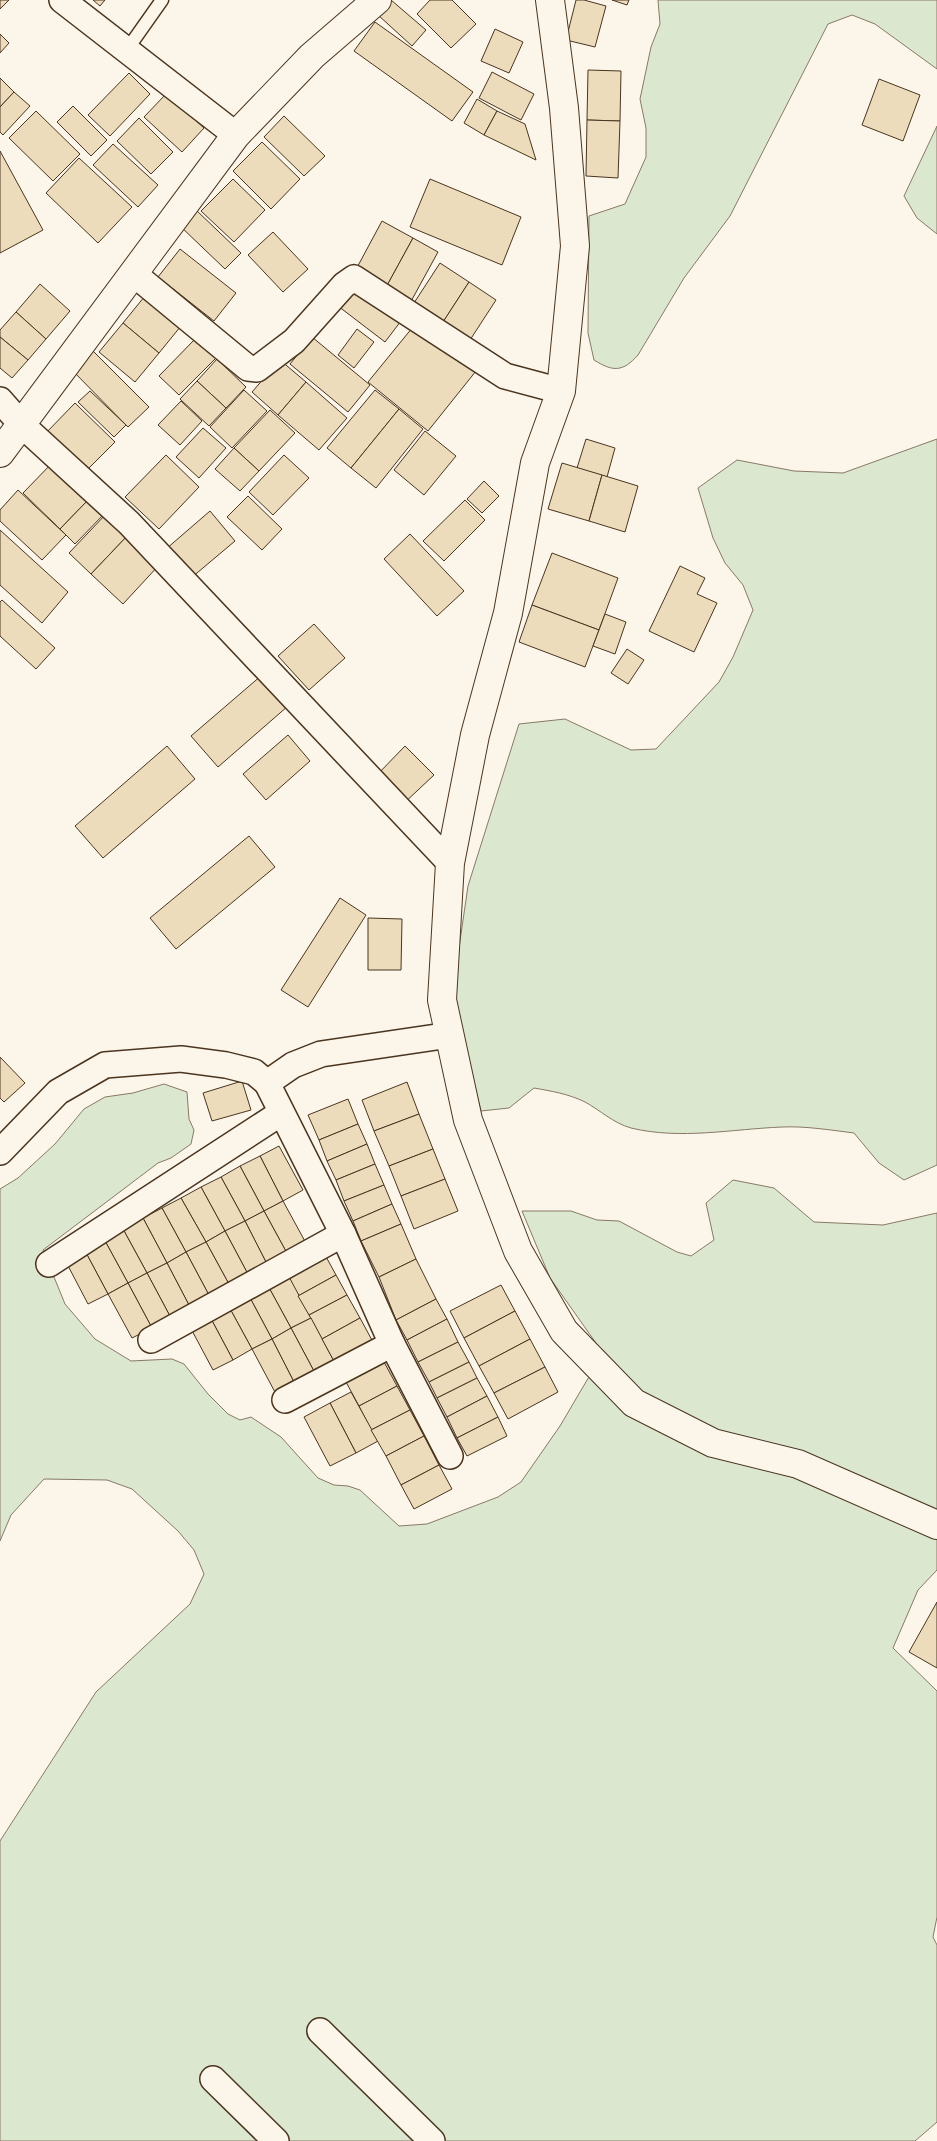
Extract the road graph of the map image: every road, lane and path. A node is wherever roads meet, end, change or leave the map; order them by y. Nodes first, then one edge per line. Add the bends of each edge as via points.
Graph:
1 (62, 0) edge
2 (162, 0) edge
3 (377, 0) edge
4 (550, 0) edge
5 (126, 51) junction
6 (236, 135) junction
7 (134, 274) junction
8 (561, 391) junction
9 (0, 400) edge
10 (22, 425) junction
11 (0, 453) edge
12 (450, 863) junction
13 (450, 1035) junction
14 (267, 1083) junction
15 (281, 1112) junction
16 (0, 1152) edge
17 (343, 1234) junction
18 (49, 1264) dead end
19 (151, 1340) dead end
20 (392, 1344) junction
21 (285, 1400) dead end
22 (450, 1456) dead end
23 (937, 1525) edge
24 (320, 2031) dead end
25 (213, 2079) dead end
26 (276, 2141) edge
27 (432, 2141) edge

1 - 5 street
2 - 5 lane
3 - 6 main road via 312,56
4 - 8 main road via 564,108 575,246
5 - 6 street
6 - 7 main road
7 - 8 street via 248,368 258,369 294,341 354,278 505,376
7 - 10 main road
8 - 12 main road via 536,463 508,614 476,735
9 - 10 street
10 - 11 main road
10 - 12 street via 129,523
12 - 13 main road via 442,1000
13 - 14 street via 321,1054 293,1065
13 - 23 main road via 468,1120 518,1251 564,1331 634,1404 713,1442 798,1464
14 - 15 street
14 - 16 street via 254,1072 181,1059 105,1065 58,1092
15 - 17 street
15 - 18 street
17 - 19 street
17 - 20 street
20 - 21 street
20 - 22 street
24 - 27 street
25 - 26 street

